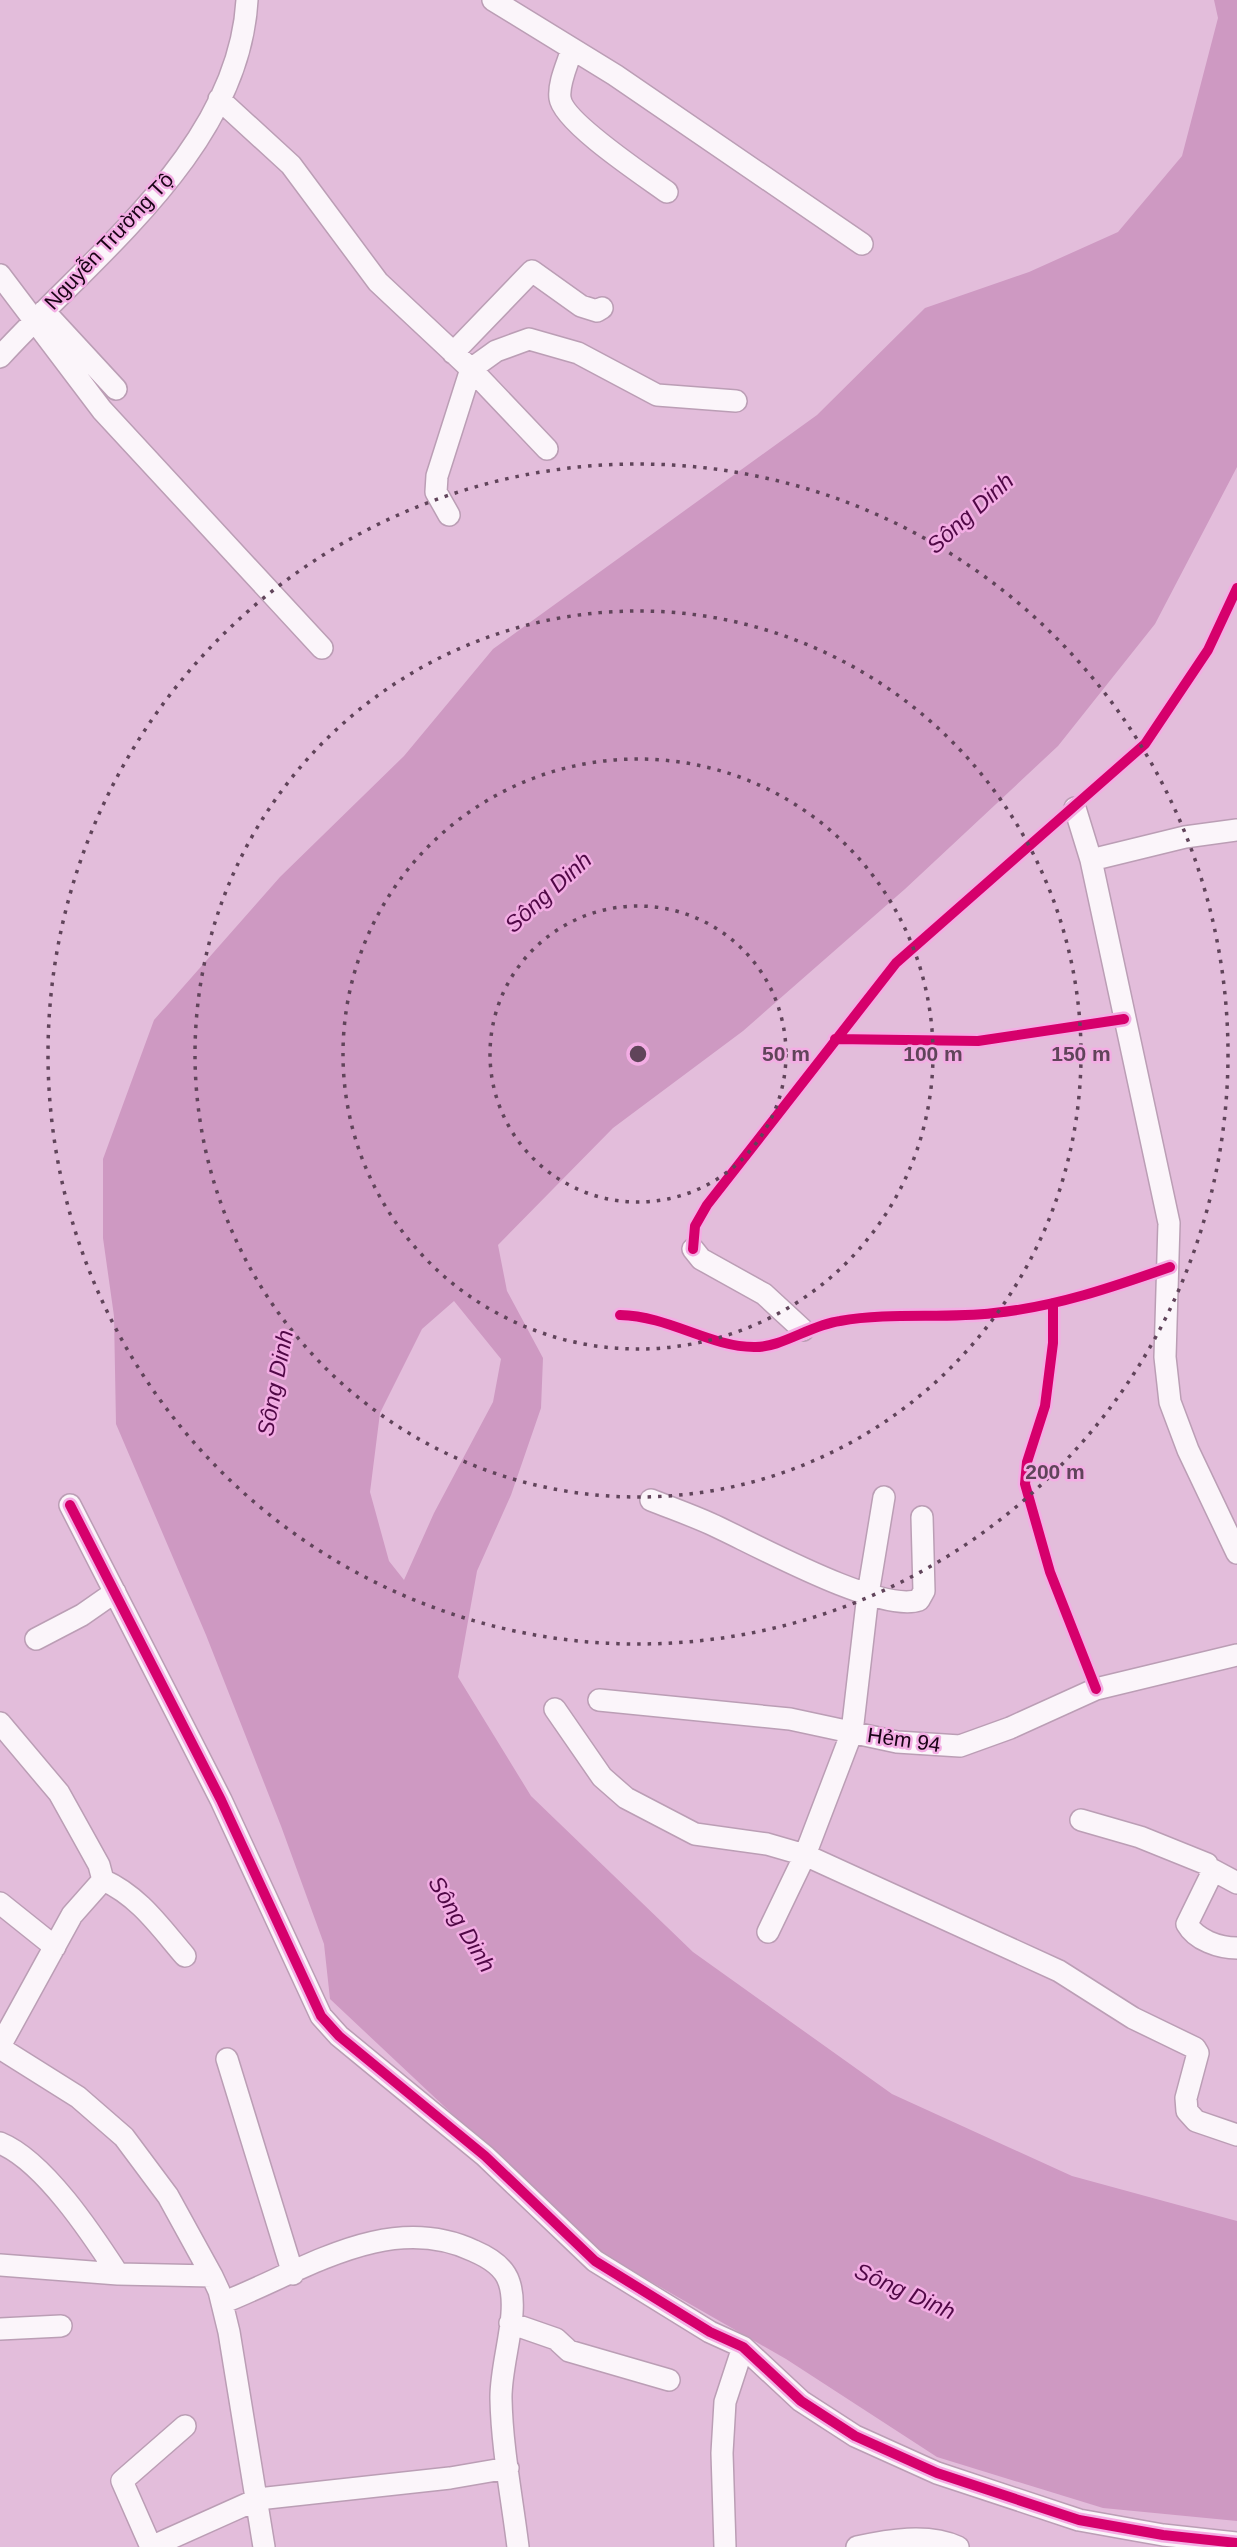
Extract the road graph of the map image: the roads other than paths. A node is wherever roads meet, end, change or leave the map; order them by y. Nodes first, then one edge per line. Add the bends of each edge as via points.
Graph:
1 (247, 0) edge
2 (492, 0) edge
3 (572, 49) junction
4 (219, 99) junction
5 (667, 192) dead end
6 (862, 244) dead end
7 (0, 275) edge
8 (602, 308) dead end
9 (39, 316) junction
10 (453, 353) junction
11 (0, 357) edge
12 (471, 369) junction
13 (116, 389) dead end
14 (736, 401) dead end
15 (547, 449) dead end
16 (449, 515) dead end
17 (322, 648) dead end
18 (1075, 808) dead end
19 (1237, 830) edge
20 (1091, 860) junction
21 (693, 1249) dead end
22 (803, 1330) dead end
23 (884, 1497) dead end
24 (651, 1500) dead end
25 (70, 1505) dead end
26 (922, 1517) dead end
27 (1237, 1553) edge
28 (116, 1591) junction
29 (868, 1594) junction
30 (36, 1639) dead end
31 (1237, 1655) edge
32 (599, 1700) dead end
33 (555, 1709) dead end
34 (0, 1723) edge
35 (852, 1732) junction
36 (1081, 1821) dead end
37 (805, 1855) junction
38 (1211, 1869) junction
39 (103, 1880) junction
40 (1237, 1883) edge
41 (0, 1903) edge
42 (768, 1932) dead end
43 (55, 1947) junction
44 (1237, 1948) edge
45 (185, 1956) dead end
46 (0, 2047) edge
47 (227, 2059) dead end
48 (1237, 2135) edge
49 (0, 2143) edge
50 (0, 2265) edge
51 (117, 2274) junction
52 (293, 2274) junction
53 (212, 2276) junction
54 (222, 2302) junction
55 (510, 2323) junction
56 (61, 2326) dead end
57 (0, 2329) edge
58 (743, 2347) junction
59 (668, 2380) dead end
60 (185, 2426) dead end
61 (508, 2468) junction
62 (258, 2499) junction
63 (1237, 2543) edge
64 (151, 2547) edge
65 (264, 2547) edge
66 (518, 2547) edge
67 (725, 2547) edge
68 (857, 2547) edge
69 (958, 2547) edge

1 - 4 street, Nguyễn Trường Tộ via 237,58
2 - 3 street
3 - 5 street via 560,98 565,109 590,134
3 - 6 street
4 - 9 street, Nguyễn Trường Tộ via 167,181
4 - 10 street via 291,165 378,282
7 - 9 street
8 - 10 street via 581,306 532,271
9 - 11 street, Nguyễn Trường Tộ
9 - 13 street
9 - 17 street via 120,429
10 - 12 street
12 - 14 street via 496,351 529,339 578,353 657,395
12 - 15 street
12 - 16 street via 437,476 436,492
18 - 20 street
19 - 20 street via 1185,837
20 - 27 street via 1169,1223 1165,1357 1170,1402
21 - 22 street via 709,1264 764,1294
23 - 29 street
24 - 29 street
25 - 28 street
26 - 29 street via 922,1596 904,1602
28 - 30 street
28 - 58 street via 232,1822 321,2016 475,2148 595,2261 710,2332
29 - 35 street
31 - 35 street, Hẻm 94 via 1096,1689 960,1746 928,1746
32 - 35 street, Hẻm 94 via 790,1719
33 - 37 street via 602,1777 626,1798 695,1834 767,1844
34 - 39 street via 59,1793
35 - 37 street
36 - 38 street via 1151,1841 1200,1860
37 - 42 street
37 - 48 street via 1059,1971 1133,2018 1195,2048 1198,2053 1187,2111 1196,2121
38 - 40 street
38 - 44 street via 1187,1924 1212,1943
39 - 43 street via 78,1906
39 - 45 street via 139,1902
41 - 43 street
43 - 46 street
46 - 53 street via 78,2097 124,2137 169,2196
47 - 52 street
49 - 51 street via 55,2188
50 - 51 street
51 - 53 street
52 - 54 street
52 - 55 street via 358,2245 400,2237 435,2238 485,2256 505,2272 511,2292
53 - 54 street
54 - 62 street
55 - 59 street via 556,2339 569,2351
55 - 61 street via 501,2396
56 - 57 street
58 - 63 street via 800,2401 829,2420 937,2473 1079,2520
58 - 67 street via 725,2402
60 - 64 street via 122,2481
61 - 62 street
61 - 66 street
62 - 64 street
62 - 65 street
68 - 69 street via 921,2540

